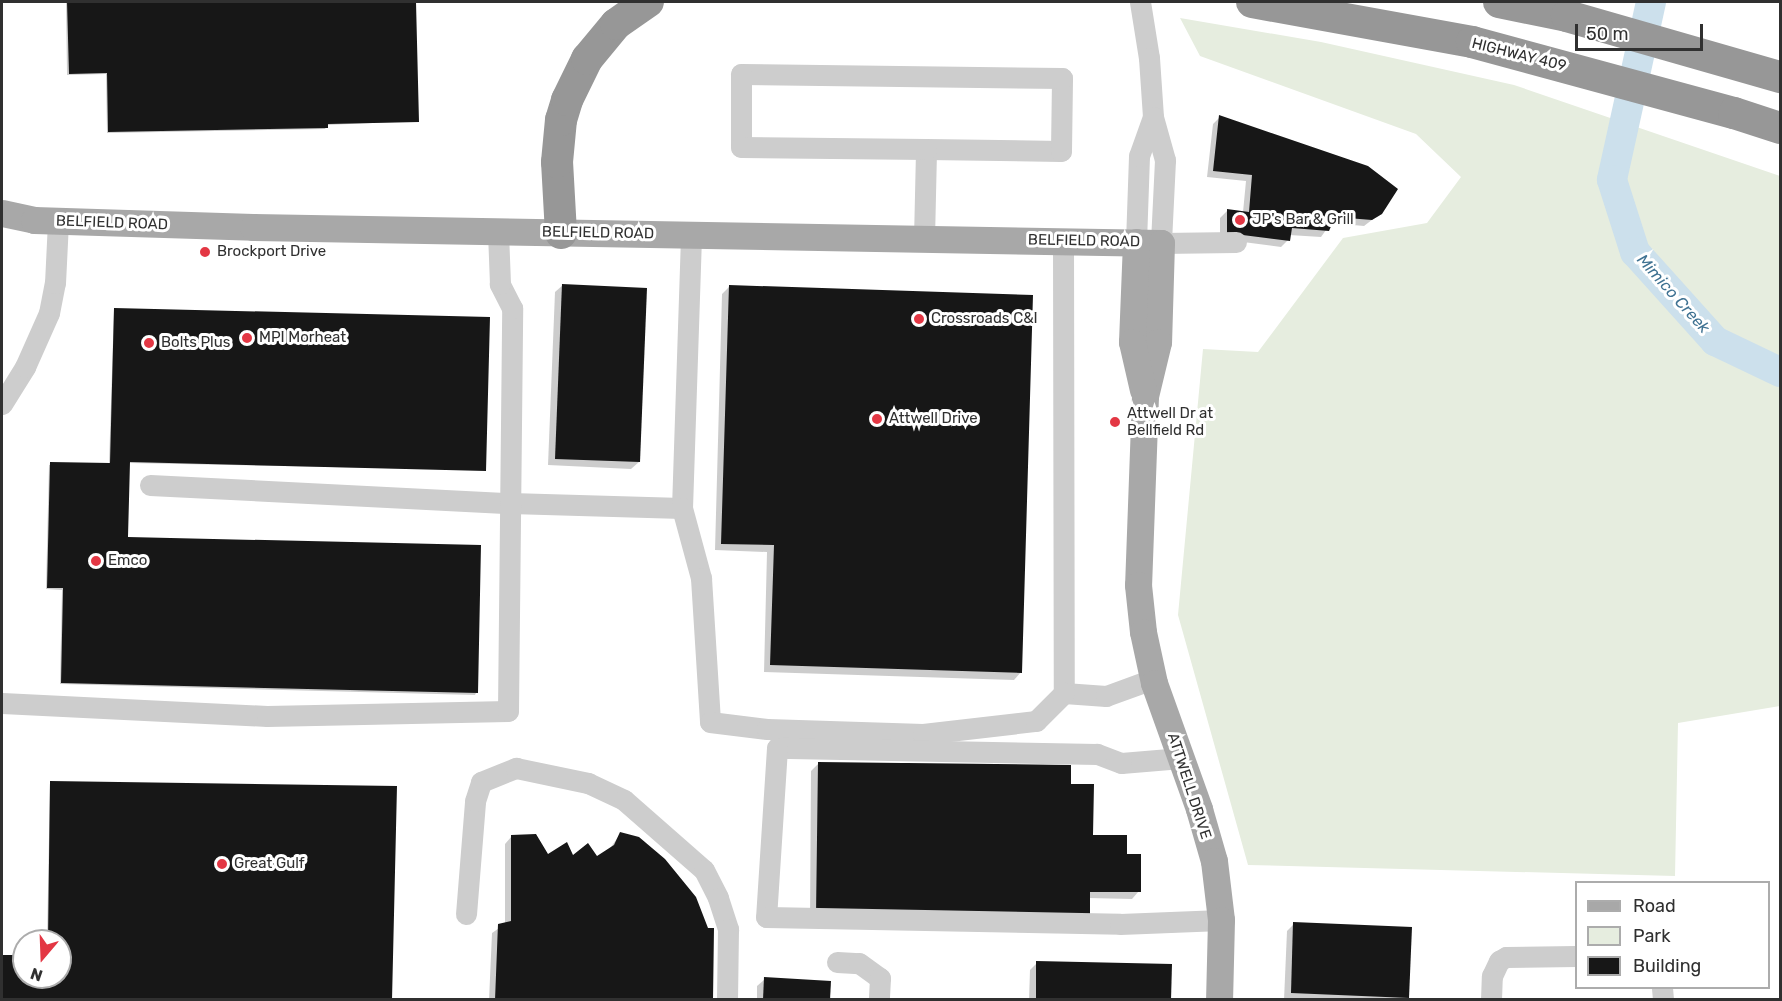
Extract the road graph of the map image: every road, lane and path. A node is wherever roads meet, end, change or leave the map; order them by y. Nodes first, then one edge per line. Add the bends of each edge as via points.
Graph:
1 (648, 2) edge
2 (1140, 2) edge
3 (1252, 2) edge
4 (1499, 2) edge
5 (1780, 77) edge
6 (1780, 128) edge
7 (926, 149) junction
8 (2, 213) edge
9 (46, 221) junction
10 (2, 227) edge
11 (498, 232) junction
12 (561, 233) junction
13 (691, 235) junction
14 (924, 239) junction
15 (1064, 241) junction
16 (1236, 242) dead end
17 (1148, 243) junction
18 (2, 404) edge
19 (150, 485) dead end
20 (510, 503) junction
21 (682, 508) junction
22 (1153, 679) junction
23 (1064, 693) junction
24 (2, 703) edge
25 (1181, 758) junction
26 (466, 914) dead end
27 (1221, 920) junction
28 (1575, 956) edge
29 (837, 962) dead end
30 (727, 999) edge
31 (879, 999) edge
32 (1219, 999) edge
33 (1491, 999) edge

1 - 12 highway via 616,24 587,59 567,100 556,162
2 - 17 street, ATTWELL DRIVE via 1153,117 1139,156
3 - 6 highway, HIGHWAY 409 via 1472,42
4 - 5 highway via 1568,16
7 - 7 street via 1061,150 1062,78 741,74 741,147
7 - 14 street
8 - 9 main road, BELFIELD ROAD
9 - 10 main road, BELFIELD ROAD
9 - 11 main road, BELFIELD ROAD
9 - 18 street via 55,283 49,313
11 - 12 main road, BELFIELD ROAD
11 - 20 street via 500,284 512,308
12 - 13 main road, BELFIELD ROAD
13 - 14 main road, BELFIELD ROAD
13 - 21 street
14 - 15 main road, BELFIELD ROAD
15 - 17 main road, BELFIELD ROAD
15 - 23 street
16 - 17 street
17 - 22 main road, ATTWELL DRIVE via 1132,342 1145,396 1137,585
19 - 20 street
20 - 21 street
20 - 24 street via 508,711 267,716
21 - 23 street via 701,578 710,722 767,729 923,734 1036,721
22 - 23 street via 1106,696
22 - 25 main road, ATTWELL DRIVE
25 - 27 main road, ATTWELL DRIVE via 1214,861
25 - 27 street via 1121,763 1096,754 777,748 766,917 1120,924
26 - 30 street via 475,801 481,782 516,768 588,783 624,800 705,870 728,929
27 - 32 main road, ATTWELL DRIVE
28 - 33 street via 1506,957 1499,961 1492,976
29 - 31 street via 859,963 880,978

